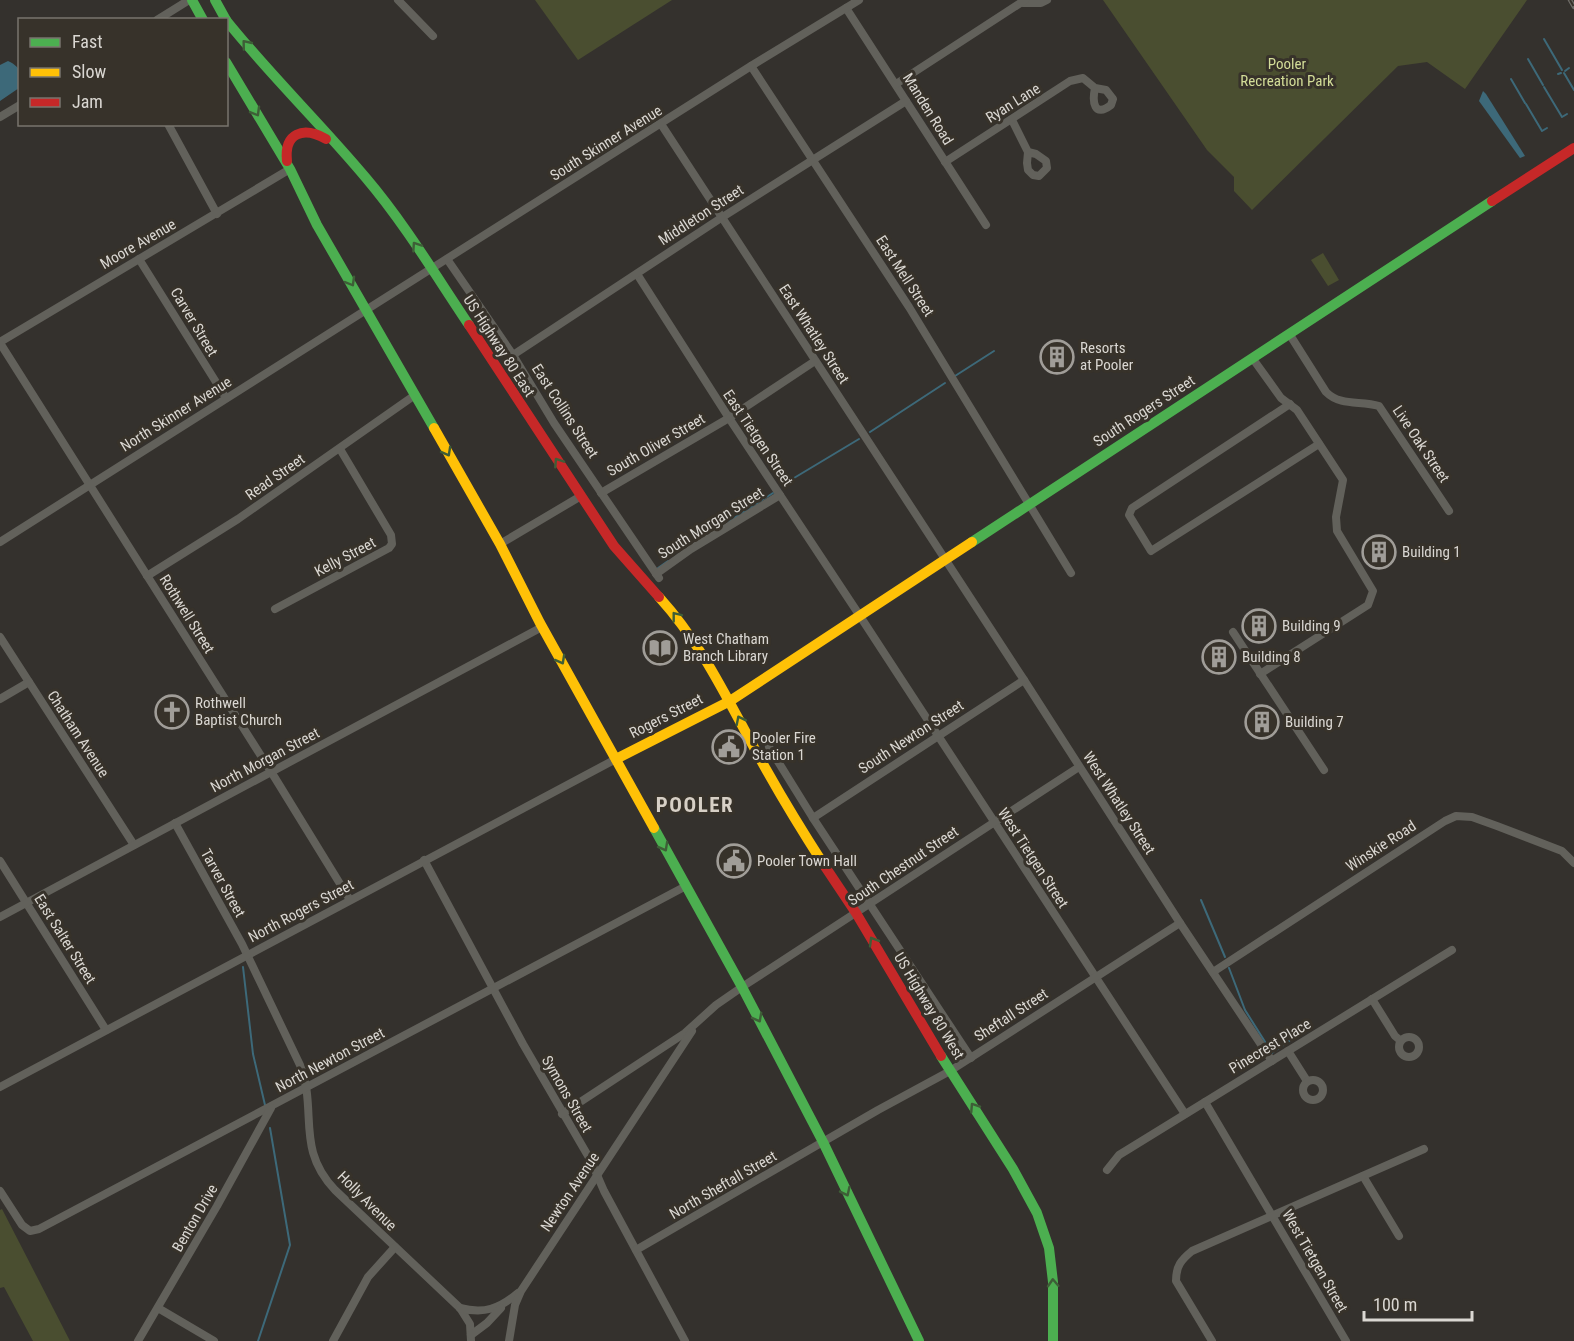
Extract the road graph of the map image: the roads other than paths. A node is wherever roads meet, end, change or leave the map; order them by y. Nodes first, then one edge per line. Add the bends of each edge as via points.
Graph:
1 (191, 0) edge
2 (215, 0) edge
3 (398, 0) edge
4 (859, 0) edge
5 (1047, 0) edge
6 (1024, 1) edge
7 (846, 8) junction
8 (160, 18) edge
9 (202, 18) edge
10 (225, 18) edge
11 (228, 22) edge
12 (432, 36) dead end
13 (228, 65) edge
14 (751, 66) junction
15 (896, 84) junction
16 (1095, 88) dead end
17 (906, 101) junction
18 (18, 106) edge
19 (0, 117) edge
20 (1012, 120) junction
21 (661, 124) junction
22 (169, 126) edge
23 (1574, 148) edge
24 (341, 150) junction
25 (1028, 152) dead end
26 (813, 159) junction
27 (945, 162) junction
28 (290, 169) junction
29 (217, 214) junction
30 (721, 218) junction
31 (986, 225) dead end
32 (139, 259) junction
33 (447, 259) junction
34 (430, 268) junction
35 (637, 274) junction
36 (367, 309) junction
37 (1290, 335) junction
38 (0, 342) edge
39 (513, 355) junction
40 (1253, 359) junction
41 (815, 361) junction
42 (415, 395) junction
43 (226, 398) junction
44 (1290, 404) junction
45 (729, 418) junction
46 (1319, 444) junction
47 (340, 449) junction
48 (90, 485) junction
49 (601, 493) junction
50 (780, 495) junction
51 (581, 496) junction
52 (1028, 505) junction
53 (1449, 511) dead end
54 (0, 542) edge
55 (500, 544) junction
56 (944, 560) junction
57 (1071, 573) dead end
58 (147, 576) junction
59 (657, 576) joint
60 (275, 609) dead end
61 (860, 615) junction
62 (542, 627) junction
63 (1233, 632) dead end
64 (0, 637) edge
65 (1260, 674) junction
66 (1024, 680) junction
67 (29, 682) junction
68 (0, 699) edge
69 (730, 701) junction
70 (937, 736) junction
71 (769, 747) dead end
72 (616, 759) junction
73 (1079, 766) junction
74 (1324, 770) dead end
75 (271, 771) junction
76 (813, 818) junction
77 (994, 822) junction
78 (175, 823) junction
79 (134, 845) junction
80 (424, 860) junction
81 (0, 861) edge
82 (1574, 864) edge
83 (686, 886) junction
84 (350, 900) junction
85 (26, 903) junction
86 (871, 904) junction
87 (856, 913) junction
88 (0, 917) edge
89 (1180, 923) junction
90 (1452, 950) dead end
91 (247, 955) junction
92 (1213, 972) junction
93 (1095, 976) junction
94 (742, 987) junction
95 (493, 989) junction
96 (1372, 999) junction
97 (702, 1018) junction
98 (106, 1030) junction
99 (1401, 1041) dead end
100 (1288, 1051) junction
101 (971, 1058) junction
102 (1272, 1061) junction
103 (950, 1071) junction
104 (1307, 1081) dead end
105 (0, 1087) edge
106 (307, 1088) junction
107 (1205, 1102) junction
108 (272, 1107) junction
109 (562, 1114) junction
110 (1185, 1114) junction
111 (823, 1142) junction
112 (1424, 1149) dead end
113 (1107, 1170) dead end
114 (597, 1176) junction
115 (1363, 1176) junction
116 (0, 1191) edge
117 (1273, 1216) junction
118 (1399, 1236) dead end
119 (395, 1247) junction
120 (636, 1250) junction
121 (521, 1291) junction
122 (503, 1305) junction
123 (158, 1308) junction
124 (459, 1308) junction
125 (471, 1338) edge
126 (138, 1341) edge
127 (214, 1341) edge
128 (333, 1341) edge
129 (509, 1341) edge
130 (685, 1341) edge
131 (919, 1341) edge
132 (1053, 1341) edge
133 (1212, 1341) edge
134 (1346, 1341) edge

1 - 8 street
1 - 9 main road
2 - 10 main road, US Highway 80 East
3 - 12 street
4 - 7 street, South Skinner Avenue
5 - 6 street
6 - 15 street
7 - 14 street, South Skinner Avenue
7 - 15 street, Manden Road
24 -> 11 main road, US Highway 80 East
13 -> 28 main road
14 - 21 street, South Skinner Avenue
14 - 26 street, East Mell Street
15 - 17 street, Manden Road
16 - 20 street, Ryan Lane via 1083,78 1071,81
17 - 26 street, Middleton Street
17 - 27 street, Manden Road
18 - 19 street
20 - 25 street
20 - 27 street, Ryan Lane
21 - 30 street, East Whatley Street
21 - 33 street, South Skinner Avenue
22 - 29 street
23 - 37 main road, South Rogers Street
24 - 28 main road via 318,132 303,131 286,148
34 -> 24 main road, US Highway 80 East via 367,179
26 - 30 street, Middleton Street
26 - 52 street, East Mell Street via 913,313
27 - 31 street, Manden Road
28 - 29 street, Moore Avenue
28 -> 36 main road via 317,225
29 - 32 street, Moore Avenue
30 - 35 street, Middleton Street
30 - 41 street, East Whatley Street
32 - 38 street, Moore Avenue
32 - 43 street, Carver Street
33 - 34 street, South Skinner Avenue
33 - 39 street, East Collins Street
34 - 36 street, South Skinner Avenue
51 -> 34 main road, US Highway 80 East
35 - 39 street, Middleton Street
35 - 45 street, East Tietgen Street
36 - 42 main road
36 - 43 street, North Skinner Avenue
37 - 40 main road, South Rogers Street
37 - 53 street, Live Oak Street via 1333,399 1379,406
38 - 48 street, Rothwell Street
39 - 49 street, East Collins Street
40 - 44 street
40 - 52 main road, South Rogers Street
41 - 45 street, South Oliver Street
41 - 56 street, East Whatley Street
42 - 47 street, Read Street
42 -> 55 main road
43 - 48 street, North Skinner Avenue
44 - 46 street
44 - 46 street via 1132,508 1129,515 1151,551
45 - 49 street, South Oliver Street
45 - 50 street, East Tietgen Street
46 - 65 street via 1342,480 1337,531 1373,591 1372,597 1368,604
47 - 58 street, Read Street
47 - 60 street, Kelly Street via 391,535 392,544
48 - 54 street, North Skinner Avenue
48 - 58 street, Rothwell Street
49 - 59 street, East Collins Street
50 - 59 street, South Morgan Street via 691,549
50 - 61 street, East Tietgen Street
51 - 55 street
69 -> 51 main road, US Highway 80 East via 700,648 614,546
52 - 56 main road, South Rogers Street
52 - 57 street, East Mell Street
55 - 62 main road
56 - 61 main road, South Rogers Street
56 - 66 street, West Whatley Street
58 - 75 street, Rothwell Street
61 - 69 main road, South Rogers Street
61 - 70 street, West Tietgen Street
62 -> 72 main road
62 - 75 street, North Morgan Street
63 - 65 street
64 - 67 street, Chatham Avenue
65 - 74 street
66 - 70 street, South Newton Street
66 - 73 street, West Whatley Street
67 - 68 street
67 - 79 street, Chatham Avenue
69 - 72 main road, Rogers Street
87 -> 69 main road, US Highway 80 West via 792,815
70 - 76 street, South Newton Street
70 - 77 street, West Tietgen Street
71 - 76 street
72 - 80 street, North Rogers Street
72 -> 83 main road
73 - 77 street, South Chestnut Street
73 - 89 street, West Whatley Street
75 - 78 street, North Morgan Street
75 - 84 street, Rothwell Street
76 - 86 street
77 - 86 street, South Chestnut Street
77 - 93 street, West Tietgen Street
78 - 79 street, North Morgan Street
78 - 91 street, Tarver Street
79 - 85 street, North Morgan Street
80 - 84 street, North Rogers Street
80 - 95 street, Symons Street
81 - 85 street, East Salter Street
82 - 92 street, Winskie Road via 1559,849 1472,817 1455,816
83 - 94 main road
83 - 95 street, North Newton Street
84 - 91 street, North Rogers Street
85 - 88 street, North Morgan Street
85 - 98 street, East Salter Street
86 - 87 street, South Chestnut Street
86 - 101 street
87 - 94 street, South Chestnut Street
103 -> 87 main road, US Highway 80 West
89 - 92 street, West Whatley Street
89 - 93 street, Sheftall Street
90 - 96 street, Pinecrest Place
91 - 98 street, North Rogers Street
91 - 106 street, Holly Avenue via 300,1065
92 - 102 street, West Whatley Street
93 - 101 street, Sheftall Street
93 - 110 street, West Tietgen Street
94 - 97 street, South Chestnut Street
94 -> 111 main road
95 - 106 street, North Newton Street
95 - 109 street, Symons Street
96 - 99 street
96 - 100 street, Pinecrest Place
97 - 109 street
97 - 114 street, Newton Avenue
98 - 105 street, North Rogers Street
100 - 102 street, Pinecrest Place
100 - 104 street
101 - 103 street, Sheftall Street
102 - 107 street, Pinecrest Place
103 - 111 street, Sheftall Street
132 -> 103 main road, US Highway 80 West via 1049,1248 1037,1214
106 - 108 street, North Newton Street
106 - 119 street, Holly Avenue via 309,1135 318,1168 331,1186
107 - 110 street, Pinecrest Place
107 - 117 street, West Tietgen Street
108 - 116 street, North Newton Street via 39,1229 30,1231 22,1225
108 - 123 street, Benton Drive
109 - 114 street, Symons Street
110 - 113 street, Pinecrest Place via 1119,1155
111 - 120 street, North Sheftall Street
111 -> 131 main road
112 - 115 street
114 - 120 street, Symons Street
114 - 121 street, Newton Avenue
115 - 117 street
115 - 118 street
117 - 133 street via 1192,1251 1181,1260 1176,1281
117 - 134 street, West Tietgen Street
119 - 124 street, Holly Avenue
119 - 128 street via 368,1277
120 - 130 street, Symons Street
121 - 122 street, Newton Avenue
121 - 129 street, Newton Avenue
122 - 124 street, Newton Avenue via 484,1311
122 - 125 street, Newton Avenue
123 - 126 street, Benton Drive
123 - 127 street
124 - 125 street, Holly Avenue via 469,1321

